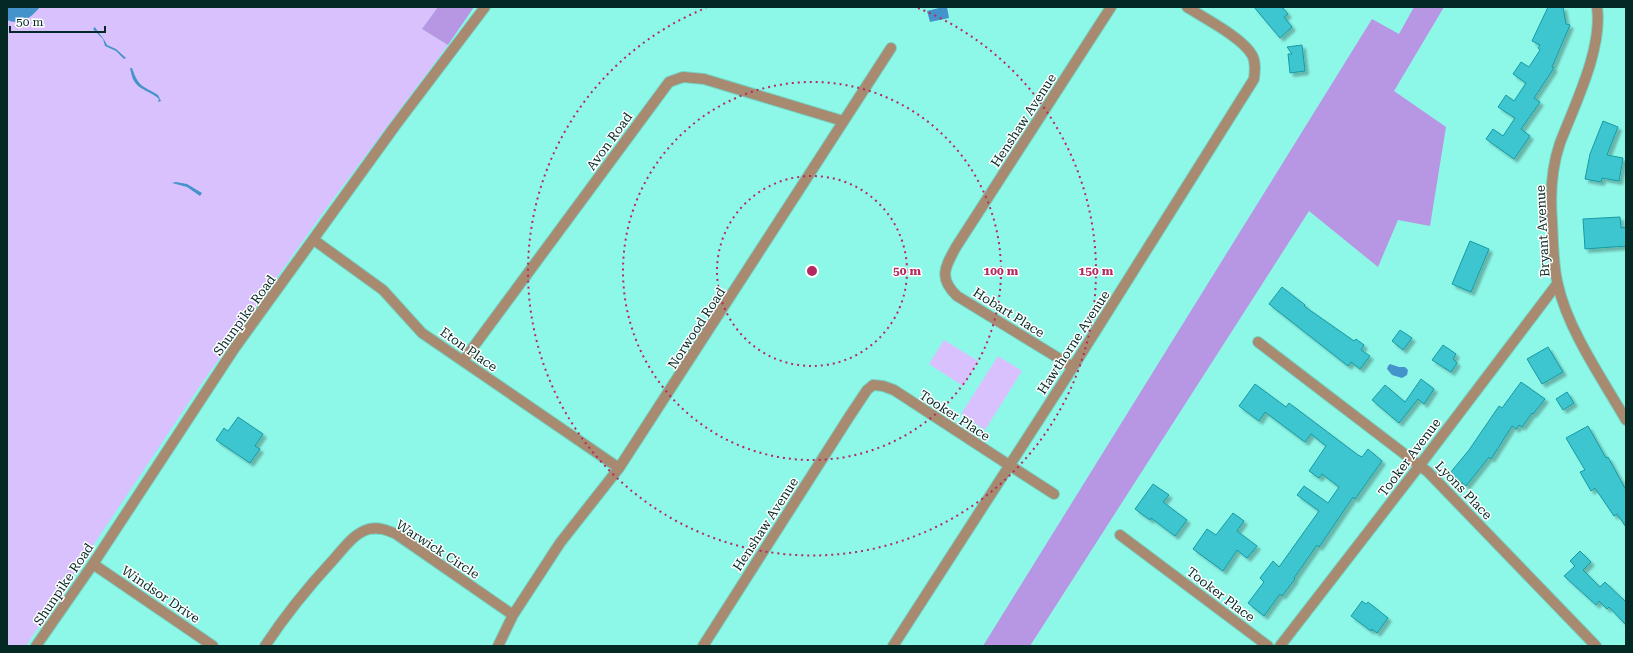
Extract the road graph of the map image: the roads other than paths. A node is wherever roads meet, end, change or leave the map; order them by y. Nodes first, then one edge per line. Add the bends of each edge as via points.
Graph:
1 (485, 7) edge
2 (1111, 7) edge
3 (1187, 7) edge
4 (1597, 7) edge
5 (891, 48) dead end
6 (843, 121) junction
7 (314, 240) junction
8 (956, 247) joint
9 (1557, 284) junction
10 (1258, 342) dead end
11 (463, 361) junction
12 (1073, 367) junction
13 (850, 417) joint
14 (1626, 420) edge
15 (1009, 465) junction
16 (1420, 465) junction
17 (619, 468) junction
18 (1054, 494) dead end
19 (1120, 535) dead end
20 (93, 564) junction
21 (513, 615) junction
22 (36, 646) edge
23 (213, 646) edge
24 (265, 646) edge
25 (498, 646) edge
26 (703, 646) edge
27 (893, 646) edge
28 (1268, 646) edge
29 (1280, 646) edge
30 (1596, 646) edge

1 - 7 street, Shunpike Road via 395,126
2 - 8 street, Henshaw Avenue
3 - 12 street, Hawthorne Avenue via 1244,45 1254,60 1254,79
4 - 9 street, Bryant Avenue via 1599,19 1596,42 1559,147 1553,172 1550,198
5 - 6 street, Norwood Road
6 - 11 street, Avon Road via 704,79 683,77 669,82
6 - 17 street, Norwood Road
7 - 11 street, Eton Place via 383,290 422,333
7 - 20 street, Shunpike Road via 234,349
8 - 12 street, Hobart Place via 946,266 945,277 950,289 957,296
9 - 14 street, Bryant Avenue via 1576,332
9 - 16 street, Tooker Avenue
10 - 16 street, Lyons Place
11 - 17 street, Eton Place
12 - 15 street, Hawthorne Avenue
13 - 15 street, Tooker Place via 867,390 873,386 883,386 894,390
13 - 26 street, Henshaw Avenue
15 - 18 street, Tooker Place
15 - 27 street, Hawthorne Avenue
16 - 29 street, Tooker Avenue
16 - 30 street, Lyons Place
17 - 21 street, Norwood Road via 560,543
19 - 28 street, Tooker Place
20 - 22 street, Shunpike Road
20 - 23 street, Windsor Drive
21 - 24 street, Warwick Circle via 396,534 383,528 369,529 356,536 310,584
21 - 25 street

